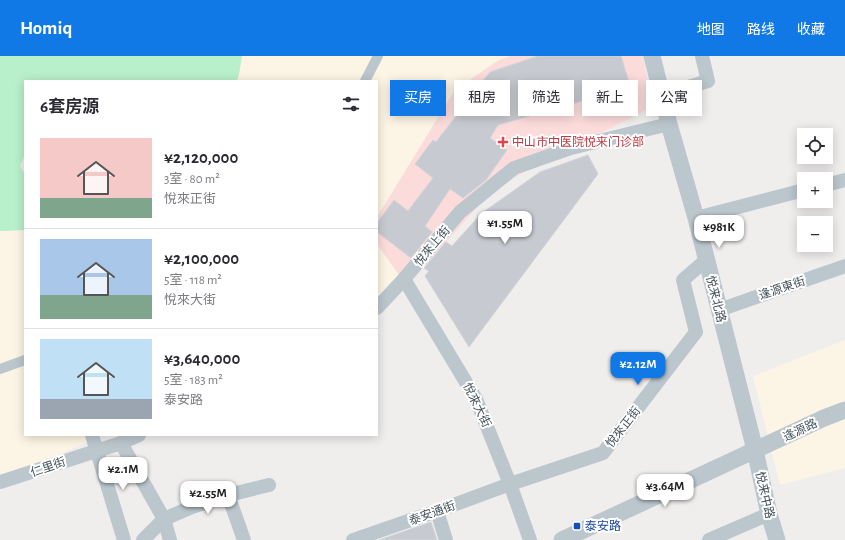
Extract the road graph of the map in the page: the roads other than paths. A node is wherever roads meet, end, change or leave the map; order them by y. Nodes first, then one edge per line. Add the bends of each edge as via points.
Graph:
1 (378, 56) edge
2 (652, 56) edge
3 (702, 56) edge
4 (366, 80) edge
5 (658, 80) edge
6 (702, 83) edge
7 (667, 116) edge
8 (669, 124) junction
9 (845, 180) edge
10 (833, 183) edge
11 (797, 192) edge
12 (696, 218) junction
13 (706, 260) junction
14 (845, 266) edge
15 (404, 279) junction
16 (378, 307) edge
17 (719, 310) junction
18 (24, 360) edge
19 (0, 369) edge
20 (845, 410) edge
21 (92, 436) edge
22 (137, 436) edge
23 (121, 443) junction
24 (97, 450) junction
25 (755, 450) junction
26 (0, 482) edge
27 (510, 484) junction
28 (269, 485) dead end
29 (228, 495) junction
30 (437, 511) junction
31 (769, 514) junction
32 (164, 519) junction
33 (124, 540) edge
34 (143, 540) edge
35 (170, 540) edge
36 (244, 540) edge
37 (353, 540) edge
38 (446, 540) edge
39 (530, 540) edge
40 (562, 540) edge
41 (709, 540) edge
42 (777, 540) edge

1 - 4 street
2 - 5 street, 悦来北路
3 - 6 street via 708,81
7 - 8 street, 悦来北路
8 - 12 street, 悦来北路
8 - 15 street, 悅來上街 via 571,148 514,168 460,212
9 - 10 street
11 - 12 street
12 - 13 street, 悦来北路
13 - 17 street, 悦来北路
13 - 27 street, 悅來正街 via 683,280 696,332 603,453
14 - 17 street, 逢源東街
15 - 16 street, 悅來上街
15 - 27 street, 悅來大街 via 476,399
17 - 25 street, 悦来北路
18 - 19 street
20 - 25 street, 逢源路
21 - 24 street
22 - 23 street, 仁里街
23 - 24 street, 仁里街
23 - 32 street
24 - 26 street, 仁里街
24 - 33 street
25 - 31 street, 悦来中路
25 - 40 street
27 - 30 street, 泰安通街
27 - 39 street, 悅來大街
28 - 29 street
29 - 32 street
29 - 36 street
30 - 37 street, 泰安通街
30 - 38 street
31 - 41 street
31 - 42 street, 悦来中路
32 - 34 street
32 - 35 street

